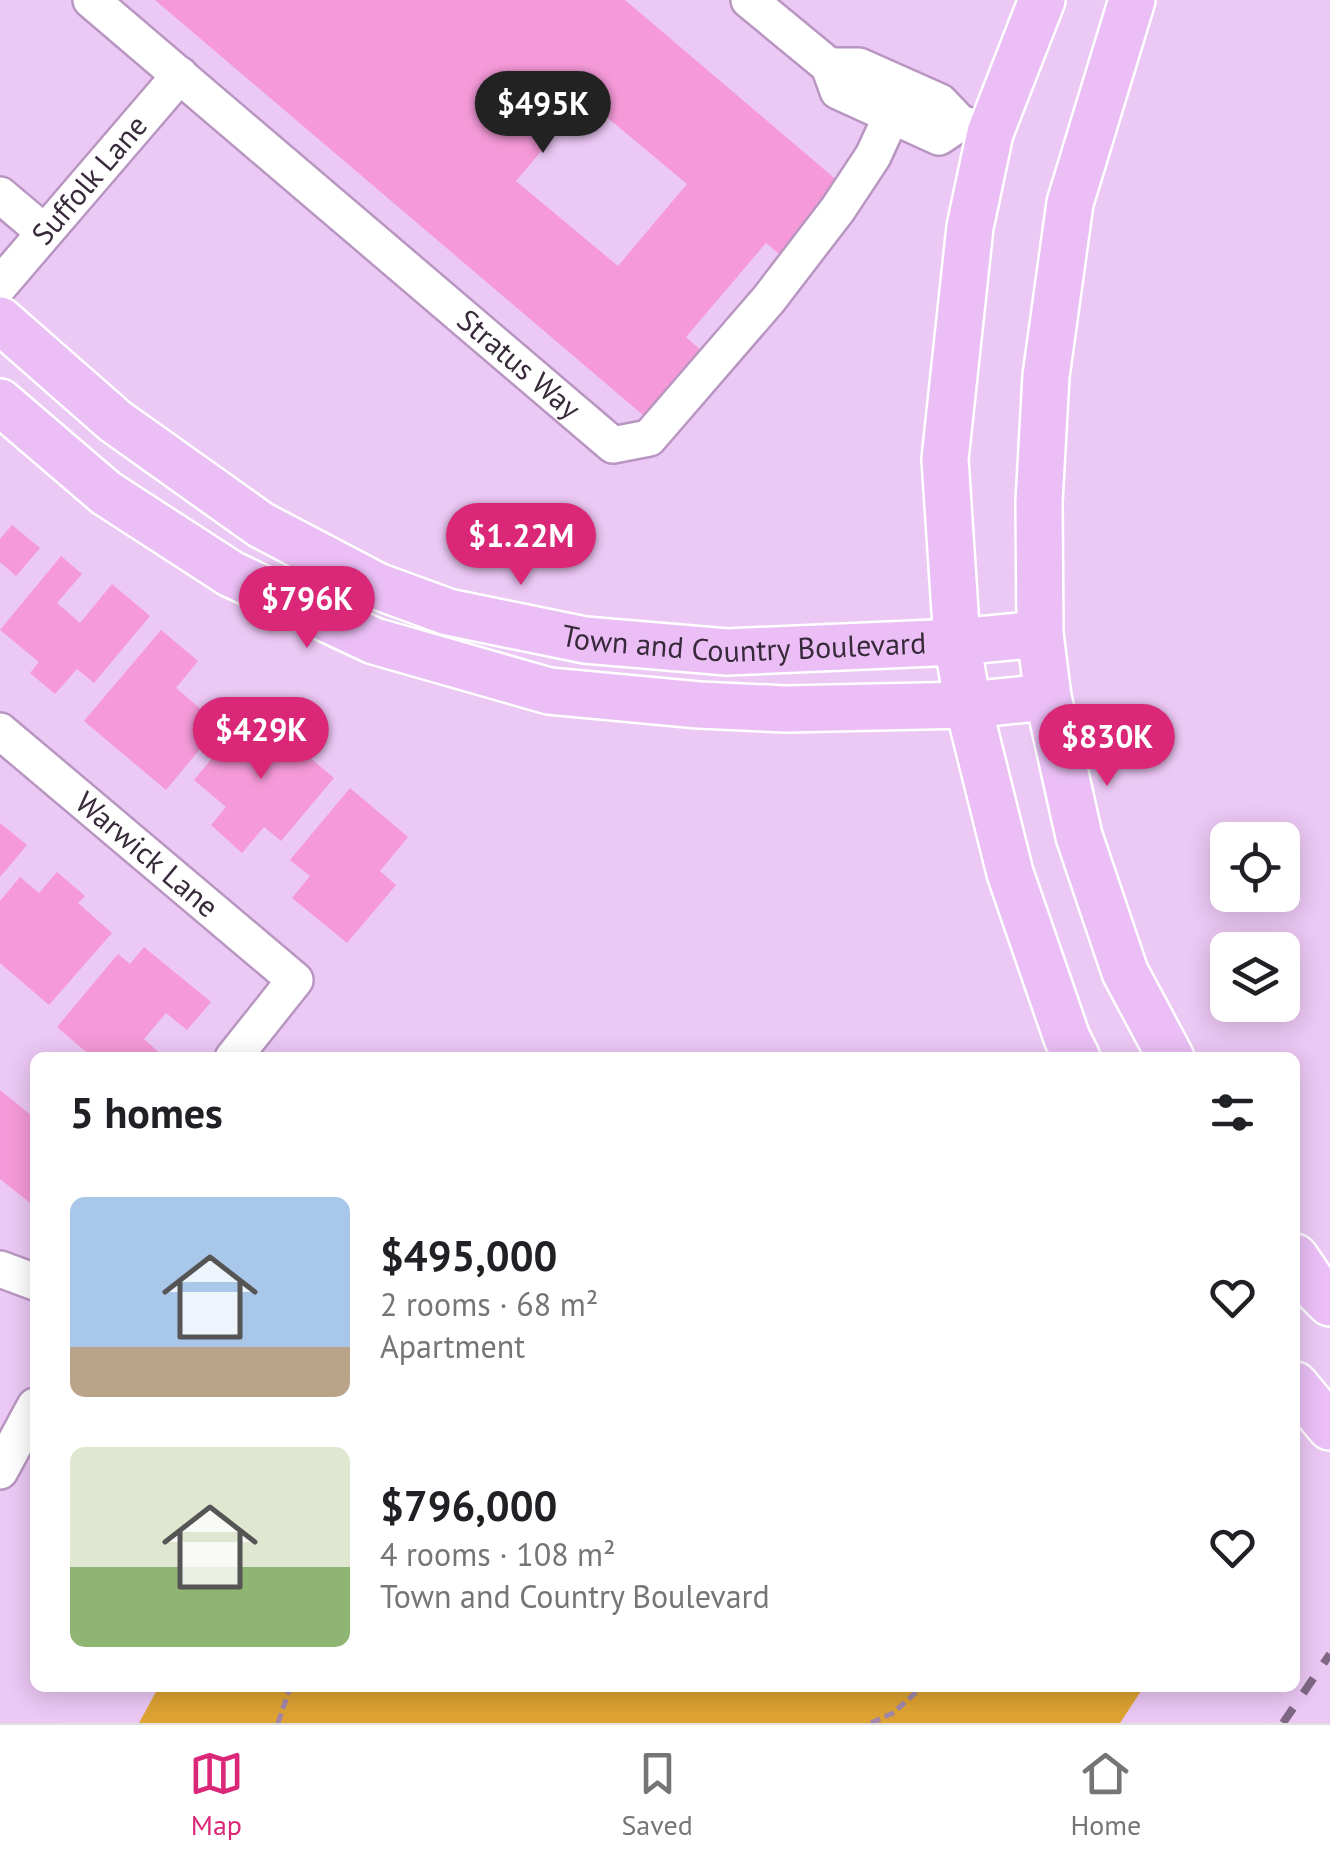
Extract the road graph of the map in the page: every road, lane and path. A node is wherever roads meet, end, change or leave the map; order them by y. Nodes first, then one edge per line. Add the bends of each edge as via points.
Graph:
1 (91, 0) edge
2 (749, 0) edge
3 (1042, 0) edge
4 (1132, 0) edge
5 (828, 66) junction
6 (180, 75) junction
7 (891, 117) junction
8 (975, 128) junction
9 (0, 194) edge
10 (44, 232) junction
11 (0, 285) edge
12 (0, 320) edge
13 (38, 354) junction
14 (0, 400) edge
15 (403, 596) junction
16 (1040, 634) junction
17 (957, 642) junction
18 (387, 645) junction
19 (1048, 696) junction
20 (968, 705) junction
21 (0, 731) edge
22 (237, 1052) edge
23 (1074, 1052) edge
24 (1168, 1052) edge
25 (1300, 1264) edge
26 (0, 1269) edge
27 (30, 1280) edge
28 (1330, 1303) edge
29 (1300, 1391) edge
30 (30, 1415) edge
31 (1330, 1427) edge
32 (0, 1471) edge
33 (289, 1692) edge
34 (917, 1692) edge
35 (278, 1723) edge
36 (871, 1723) edge

1 - 6 street, Stratus Way
2 - 5 street
3 - 8 main road
4 - 16 main road via 1070,202 1046,376
5 - 7 street via 838,91
5 - 8 street via 859,66 940,102
6 - 7 street, Stratus Way via 613,445 649,438 769,299 874,156
6 - 10 street, Suffolk Lane
7 - 8 street via 939,137
8 - 17 main road via 945,459
9 - 10 street
10 - 11 street, Suffolk Lane
12 - 13 main road, Town and Country Boulevard
13 - 14 main road
13 - 15 main road, Town and Country Boulevard via 115,420 261,525
14 - 18 main road, Town and Country Boulevard via 106,493 231,574
15 - 17 main road, Town and Country Boulevard via 585,640 727,652
15 - 18 main road
16 - 17 main road, Town and Country Boulevard
16 - 19 main road
17 - 20 main road
18 - 20 main road, Town and Country Boulevard via 549,691 786,709
19 - 20 main road, Town and Country Boulevard
19 - 24 main road via 1095,884 1125,972
20 - 23 main road via 1010,873
21 - 22 street, Warwick Lane via 295,980
25 - 28 main road
26 - 27 street
29 - 31 main road
30 - 32 street
33 - 35 path
34 - 36 path

